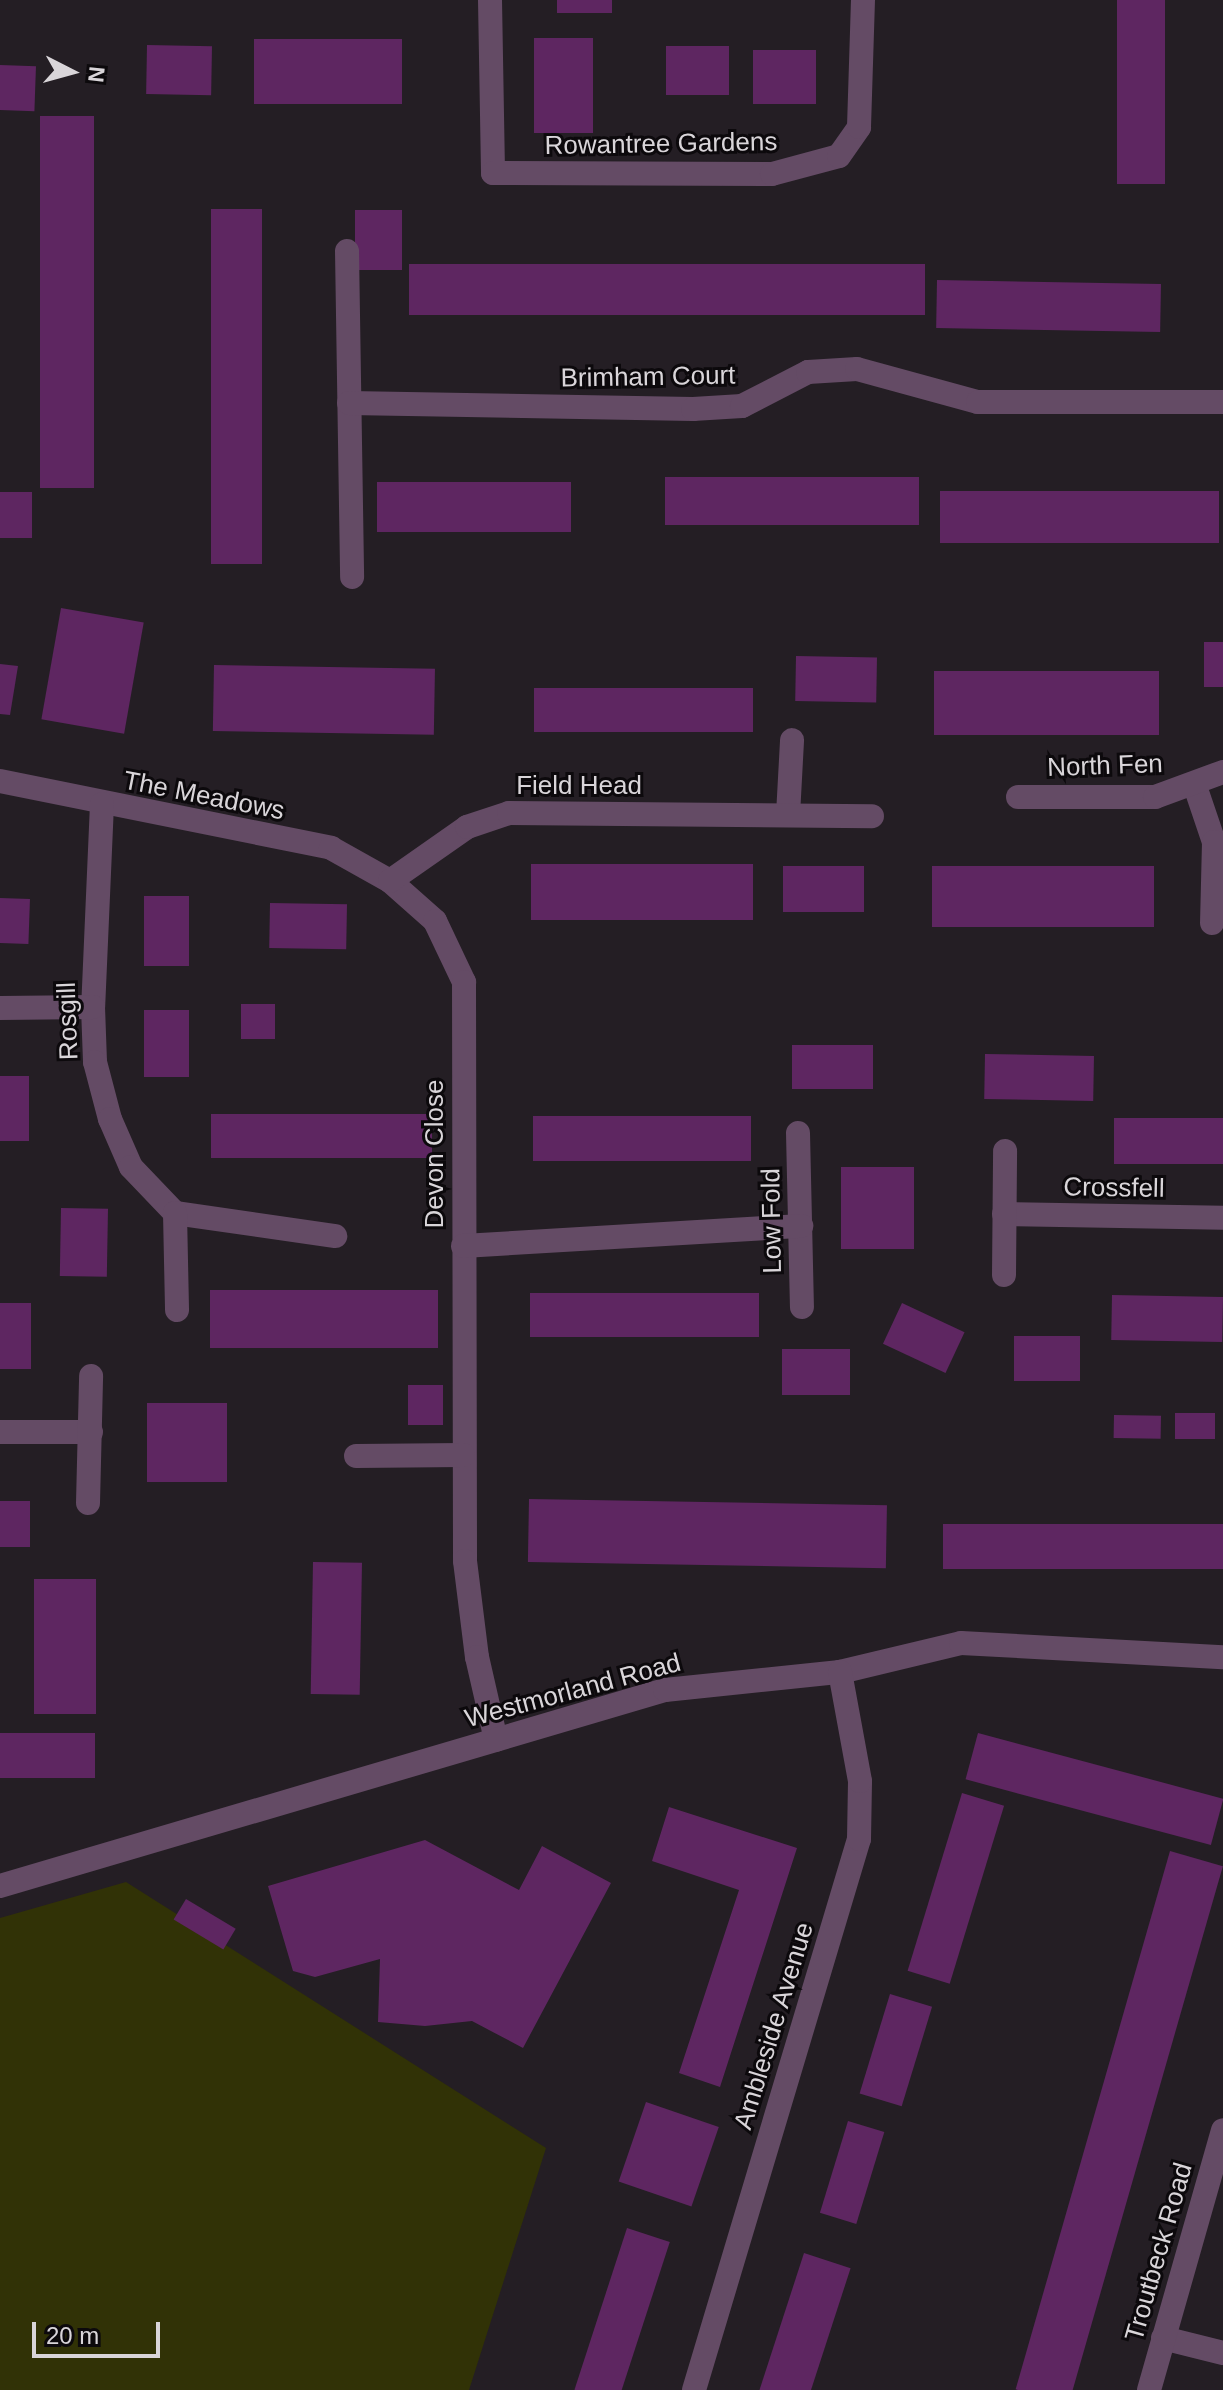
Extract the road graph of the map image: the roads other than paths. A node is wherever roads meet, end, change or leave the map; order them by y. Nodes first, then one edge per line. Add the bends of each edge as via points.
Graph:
1 (490, 0) edge
2 (863, 0) edge
3 (347, 251) dead end
4 (1223, 402) edge
5 (349, 403) junction
6 (352, 577) dead end
7 (792, 740) dead end
8 (1223, 772) edge
9 (0, 781) edge
10 (1195, 786) junction
11 (1018, 797) dead end
12 (102, 804) junction
13 (788, 815) junction
14 (872, 816) dead end
15 (390, 881) junction
16 (1212, 923) dead end
17 (93, 1007) junction
18 (0, 1008) edge
19 (798, 1133) dead end
20 (1005, 1151) dead end
21 (175, 1213) junction
22 (1004, 1214) junction
23 (1223, 1218) edge
24 (801, 1226) junction
25 (335, 1236) dead end
26 (463, 1246) junction
27 (1004, 1275) dead end
28 (802, 1307) dead end
29 (177, 1310) dead end
30 (91, 1376) dead end
31 (0, 1432) edge
32 (91, 1432) junction
33 (463, 1455) junction
34 (356, 1456) dead end
35 (88, 1503) dead end
36 (1223, 1657) edge
37 (840, 1672) junction
38 (496, 1740) junction
39 (0, 1886) edge
40 (1223, 2130) edge
41 (1163, 2338) junction
42 (1223, 2353) edge
43 (694, 2390) edge
44 (1149, 2390) edge

1 - 2 street, Rowantree Gardens via 493,173 710,174 772,174 839,156 859,127
3 - 5 street
4 - 5 street, Brimham Court via 978,402 857,369 808,372 742,406 717,408
5 - 6 street
7 - 13 street
8 - 10 street, North Fen
9 - 12 street, The Meadows
10 - 11 street, North Fen via 1155,797
10 - 16 street, North Fen via 1214,842
12 - 15 street, The Meadows via 331,848
12 - 17 street, Rosgill
13 - 14 street, Field Head
13 - 15 street, Field Head via 509,813 467,827
15 - 26 street, Devon Close via 435,921 464,982
17 - 18 street
17 - 21 street, Rosgill via 95,1062 110,1119 131,1167
19 - 24 street, Low Fold
20 - 22 street
21 - 25 street
21 - 29 street
22 - 23 street, Crossfell
22 - 27 street
24 - 26 street
24 - 28 street, Low Fold
26 - 33 street, Devon Close
30 - 32 street
31 - 32 street
32 - 35 street
33 - 34 street
33 - 38 street, Devon Close via 465,1561 477,1657
36 - 37 street, Westmorland Road via 961,1643
37 - 38 street, Westmorland Road via 665,1690
37 - 43 street, Ambleside Avenue via 860,1781 859,1839
38 - 39 street, Westmorland Road
40 - 41 street, Troutbeck Road
41 - 42 street
41 - 44 street, Troutbeck Road

